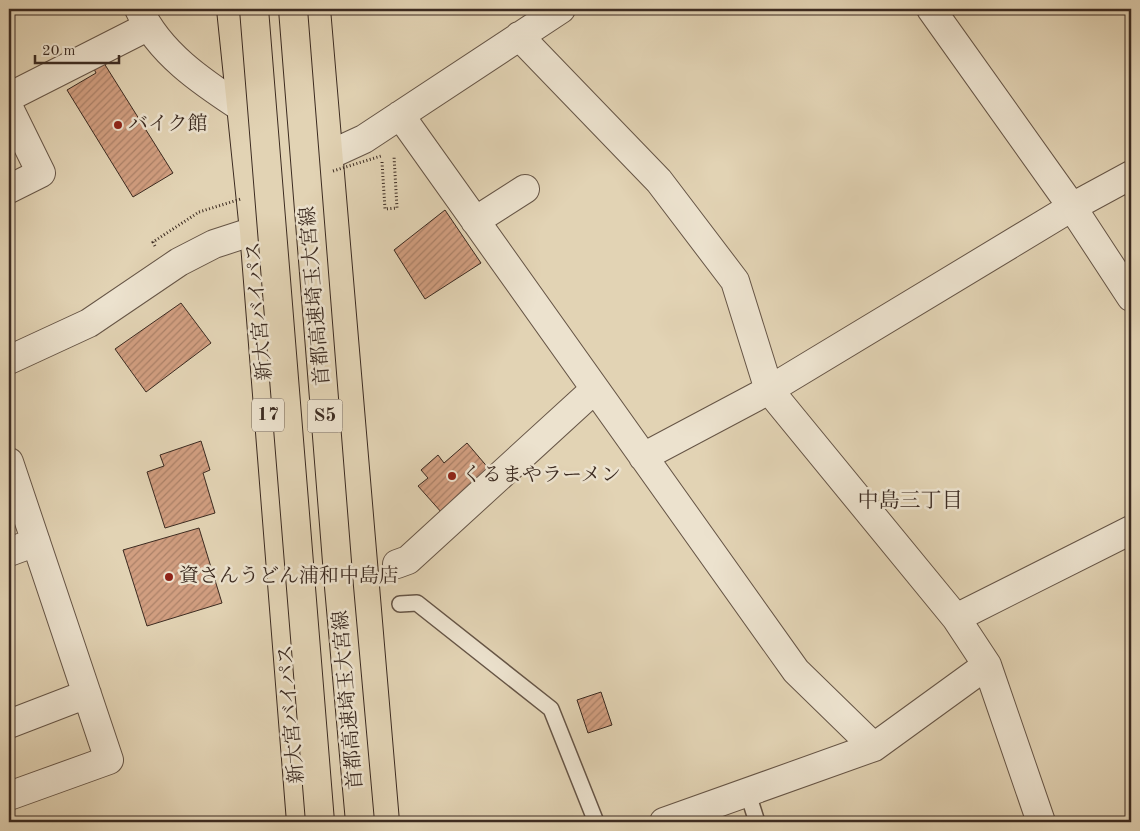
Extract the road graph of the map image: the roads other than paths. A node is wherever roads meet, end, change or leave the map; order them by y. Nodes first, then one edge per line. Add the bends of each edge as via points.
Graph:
1 (231, 9) edge
2 (254, 9) edge
3 (293, 9) edge
4 (316, 9) edge
5 (561, 9) edge
6 (931, 9) edge
7 (143, 18) edge
8 (519, 36) junction
9 (9, 96) edge
10 (9, 108) edge
11 (242, 108) junction
12 (400, 115) junction
13 (327, 156) junction
14 (1131, 175) edge
15 (9, 189) edge
16 (525, 189) dead end
17 (1072, 208) junction
18 (475, 221) junction
19 (254, 232) junction
20 (1131, 297) edge
21 (9, 360) edge
22 (595, 389) junction
23 (769, 390) junction
24 (643, 457) junction
25 (9, 462) edge
26 (1131, 530) edge
27 (36, 542) junction
28 (9, 552) edge
29 (397, 564) dead end
30 (400, 604) dead end
31 (956, 618) junction
32 (987, 665) junction
33 (87, 694) junction
34 (9, 724) edge
35 (874, 747) junction
36 (748, 794) junction
37 (9, 796) edge
38 (301, 822) edge
39 (320, 822) edge
40 (360, 822) edge
41 (385, 822) edge
42 (596, 822) edge
43 (664, 822) edge
44 (758, 822) edge
45 (1041, 822) edge

1 - 11 highway, 新大宮バイパス / 17
2 - 39 highway, 首都高速埼玉大宮線 / S5, bridge
3 - 40 highway, 首都高速埼玉大宮線 / S5, bridge
4 - 13 highway
5 - 8 street
6 - 17 street
7 - 9 street
7 - 11 street via 186,69
8 - 12 street
8 - 23 street via 659,181 735,280
10 - 15 street via 41,173
11 - 19 highway, 新大宮バイパス / 17
12 - 13 street via 364,139
12 - 18 street
13 - 41 highway
14 - 17 street
16 - 18 street
17 - 20 street
17 - 23 street
18 - 22 street
19 - 21 street via 214,244 179,262 89,323
19 - 38 highway, 新大宮バイパス / 17
22 - 24 street
22 - 29 street via 408,560
23 - 24 street
23 - 31 street
24 - 35 street via 796,671
25 - 27 street
26 - 31 street
27 - 28 street
27 - 33 street
30 - 42 lane via 417,603 551,709
31 - 32 street
32 - 35 street
32 - 45 street
33 - 34 street
33 - 37 street via 109,760
35 - 36 street
36 - 43 street
36 - 44 lane

